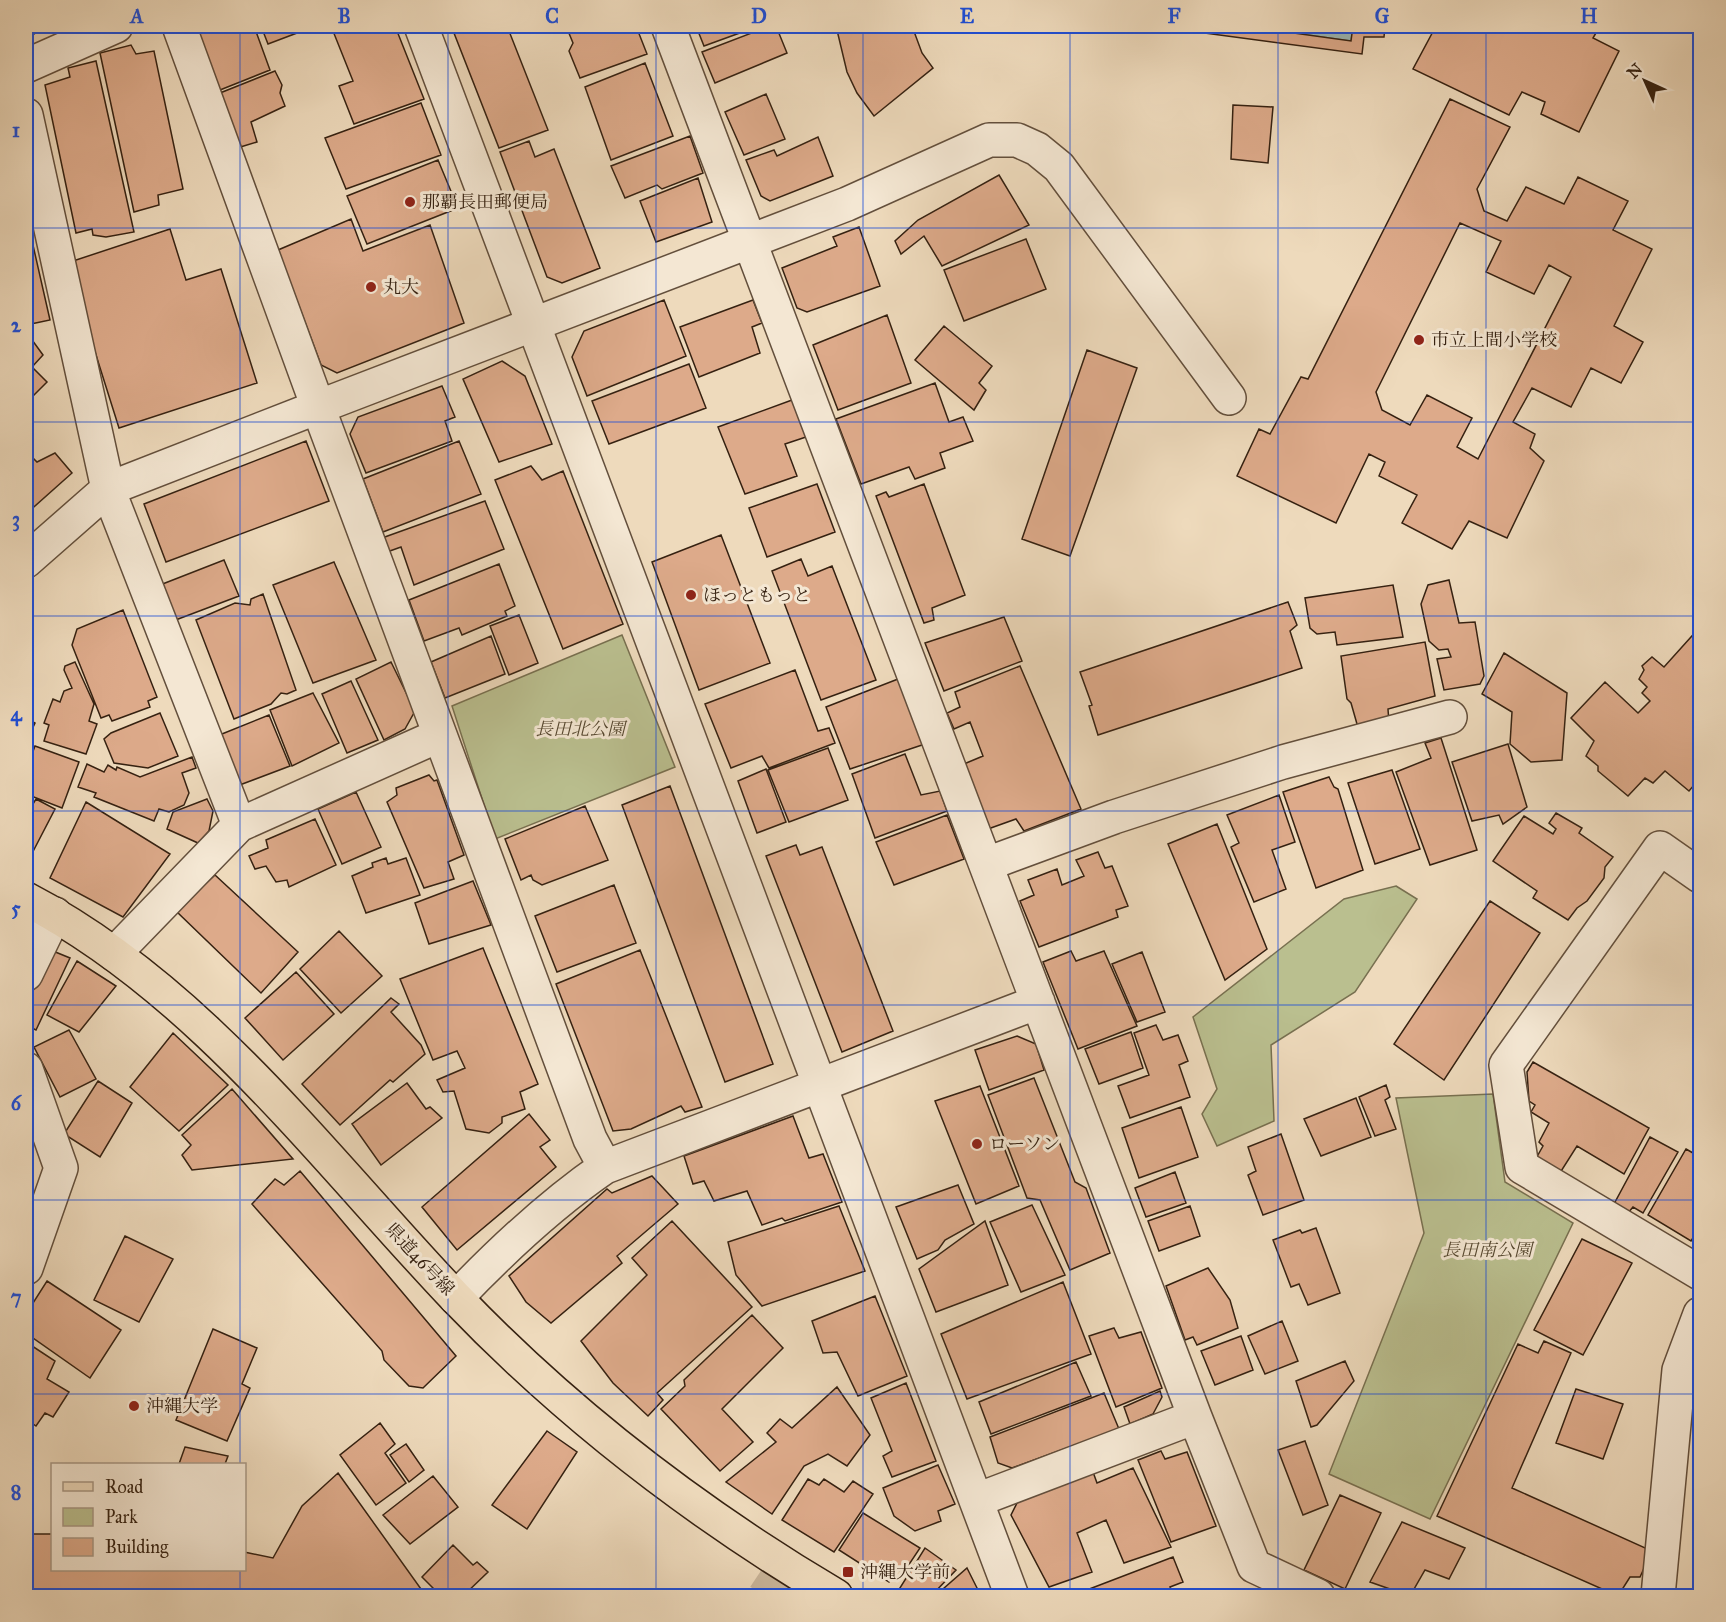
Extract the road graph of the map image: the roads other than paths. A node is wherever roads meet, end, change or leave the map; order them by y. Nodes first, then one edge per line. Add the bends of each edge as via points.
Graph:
1 (116, 26) edge
2 (179, 26) edge
3 (421, 26) edge
4 (668, 26) edge
5 (26, 66) edge
6 (26, 115) edge
7 (750, 243) junction
8 (535, 324) junction
9 (1229, 398) dead end
10 (318, 407) junction
11 (108, 489) junction
12 (26, 561) edge
13 (1450, 717) dead end
14 (440, 735) junction
15 (239, 825) junction
16 (987, 864) junction
17 (1701, 876) edge
18 (26, 899) edge
19 (55, 914) junction
20 (114, 954) junction
21 (26, 974) edge
22 (1038, 1002) junction
23 (26, 1069) edge
24 (821, 1085) junction
25 (605, 1167) junction
26 (26, 1268) edge
27 (1701, 1273) edge
28 (456, 1298) junction
29 (1701, 1314) edge
30 (1195, 1417) junction
31 (977, 1500) junction
32 (836, 1596) edge
33 (1012, 1596) edge
34 (1318, 1596) edge
35 (1658, 1596) edge

1 - 5 street
2 - 10 street
3 - 8 street
4 - 7 street
6 - 11 street
7 - 8 street
7 - 9 street via 989,140 1017,140 1059,166
7 - 16 street
8 - 10 street
8 - 24 street
10 - 11 street
10 - 14 street
11 - 12 street
11 - 15 street
13 - 16 street via 1283,762 1114,817
14 - 15 street
14 - 25 street via 590,1138
15 - 20 street
16 - 22 street
17 - 27 street via 1660,848 1506,1065 1522,1167
18 - 19 main road, 県道46号線
19 - 20 main road, 県道46号線
19 - 21 street
20 - 28 main road, 県道46号線 via 224,1050
22 - 24 street
22 - 30 street
23 - 26 street via 61,1168
24 - 25 street
24 - 31 street
25 - 28 street via 493,1260
28 - 32 main road, 県道46号線 via 554,1394 628,1455 775,1560
29 - 35 street via 1679,1370
30 - 31 street
30 - 34 street via 1254,1566
31 - 33 street

